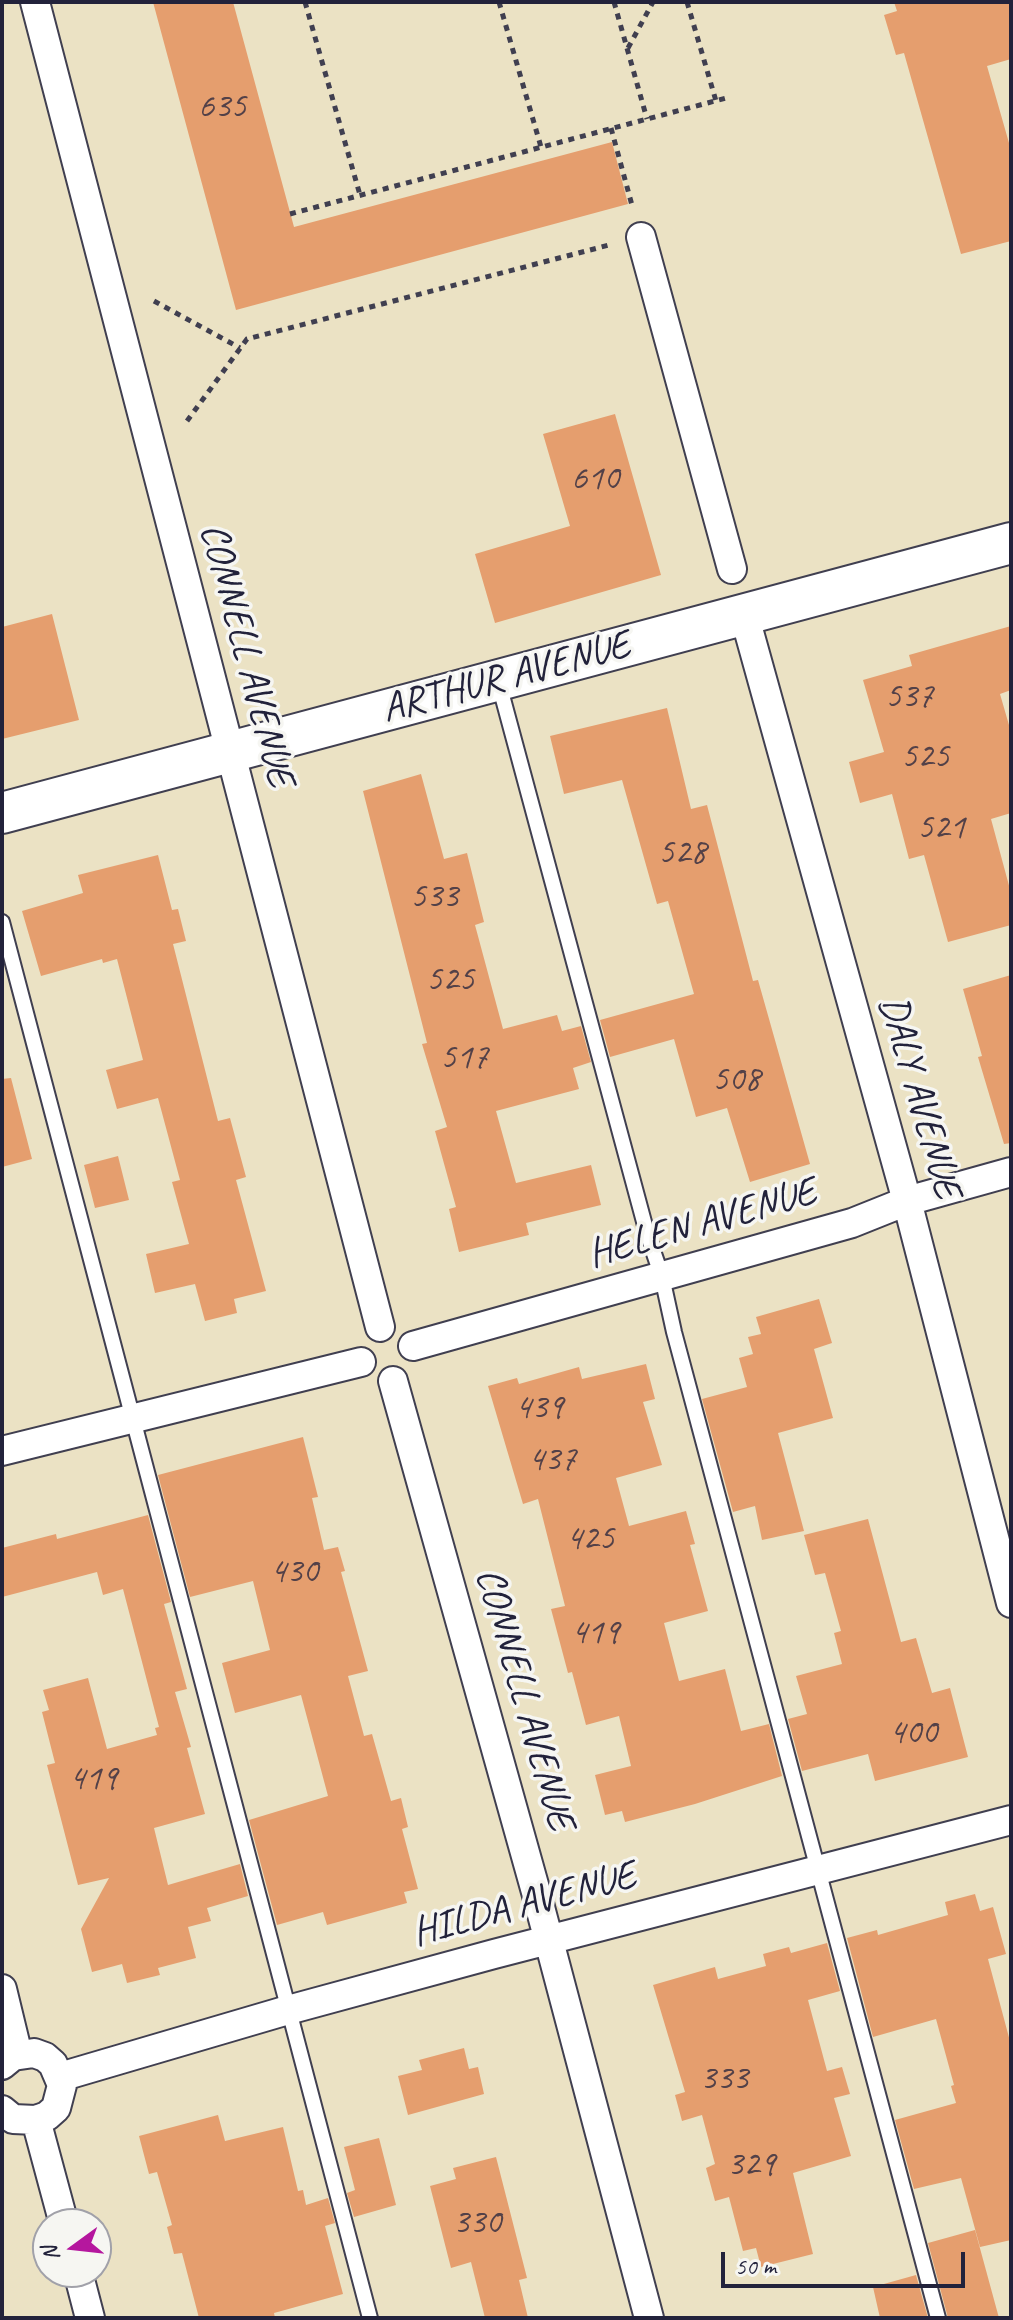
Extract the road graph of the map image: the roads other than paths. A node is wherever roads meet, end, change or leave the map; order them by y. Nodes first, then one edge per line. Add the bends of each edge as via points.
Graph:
1 (35, 2) edge
2 (641, 237) road end
3 (1011, 543) edge
4 (732, 569) dead end
5 (744, 614) junction
6 (498, 680) junction
7 (230, 752) junction
8 (2, 813) edge
9 (2, 922) edge
10 (1011, 1172) edge
11 (907, 1201) junction
12 (662, 1277) junction
13 (380, 1327) junction
14 (413, 1346) junction
15 (361, 1362) junction
16 (393, 1381) junction
17 (132, 1418) junction
18 (2, 1451) edge
19 (1011, 1603) edge
20 (1011, 1820) edge
21 (817, 1868) junction
22 (548, 1940) junction
23 (2, 1989) edge
24 (288, 2010) junction
25 (10, 2060) edge
26 (60, 2077) junction
27 (2, 2110) edge
28 (36, 2120) junction
29 (60, 2208) edge
30 (82, 2288) edge
31 (90, 2318) edge
32 (370, 2318) edge
33 (649, 2318) edge
34 (938, 2318) edge

1 - 7 street, CONNELL AVENUE
2 - 4 street
3 - 5 street, ARTHUR AVENUE
5 - 6 street, ARTHUR AVENUE
5 - 11 street, DALY AVENUE
6 - 7 street, ARTHUR AVENUE
6 - 12 lane
7 - 8 street, ARTHUR AVENUE
7 - 13 street, CONNELL AVENUE
9 - 17 lane
10 - 11 street, HELEN AVENUE
11 - 12 street, HELEN AVENUE via 852,1223
11 - 19 street, DALY AVENUE
12 - 14 street, HELEN AVENUE
12 - 21 lane
13 - 14 street via 399,1329
13 - 15 street via 365,1338
14 - 16 street via 411,1367
15 - 16 street via 374,1378
15 - 17 street
16 - 22 street, CONNELL AVENUE
17 - 18 street
17 - 24 lane
20 - 21 street, HILDA AVENUE
21 - 22 street, HILDA AVENUE
21 - 34 lane
22 - 24 street, HILDA AVENUE
22 - 33 street, CONNELL AVENUE
23 - 25 street
24 - 26 street, HILDA AVENUE
24 - 32 lane
25 - 26 street via 34,2053 53,2064
26 - 28 street via 56,2108
27 - 28 street via 13,2119
28 - 29 street
30 - 31 street

